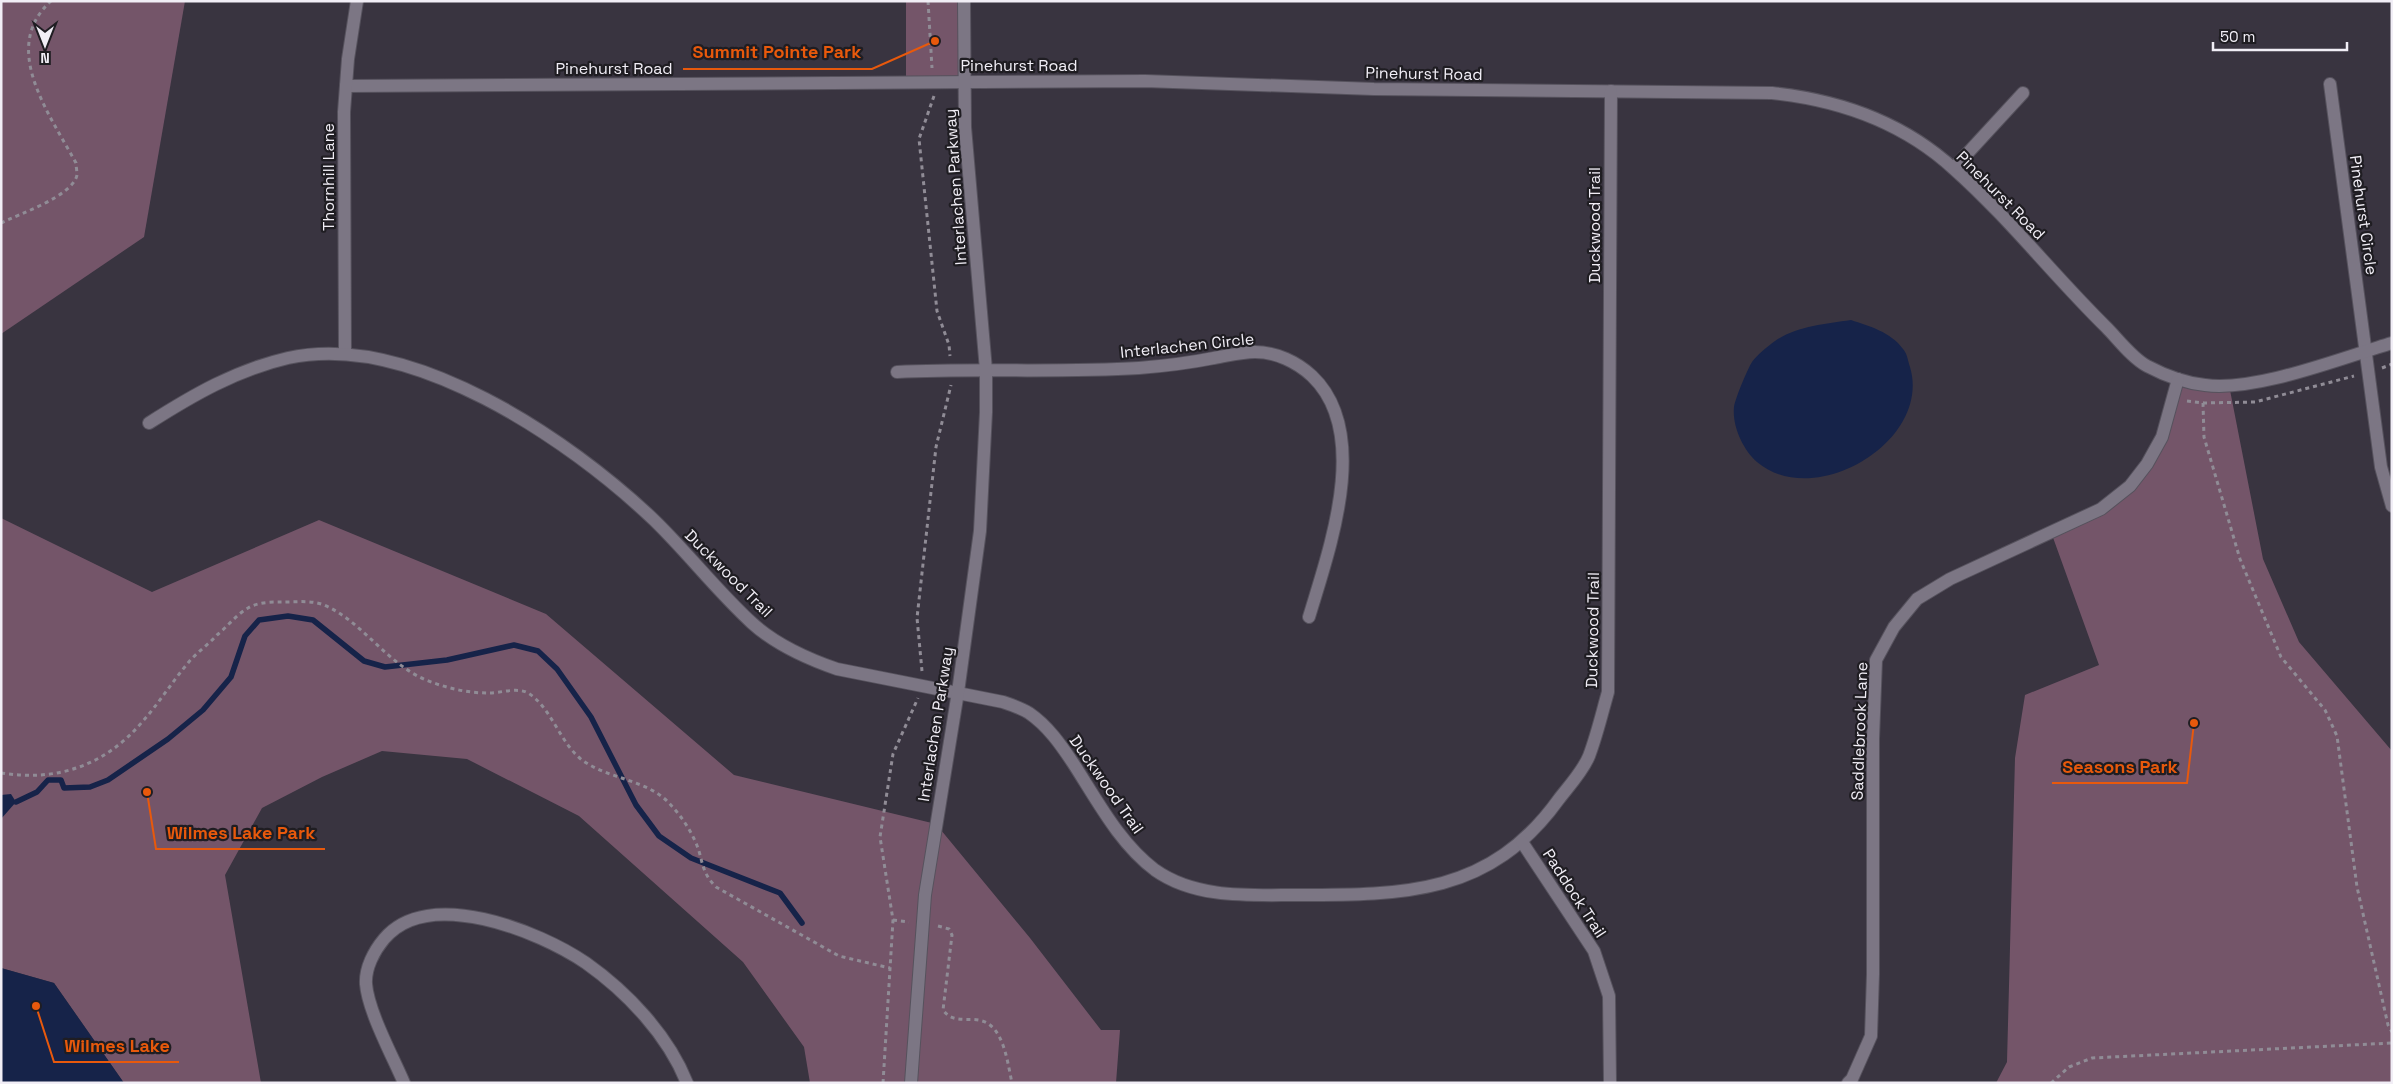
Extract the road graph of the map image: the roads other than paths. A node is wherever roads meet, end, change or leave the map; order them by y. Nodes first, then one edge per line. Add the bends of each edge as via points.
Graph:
1 (357, 1) edge
2 (964, 1) edge
3 (965, 81) junction
4 (2330, 84) dead end
5 (346, 86) junction
6 (1611, 91) junction
7 (2023, 93) dead end
8 (1954, 168) junction
9 (2392, 343) edge
10 (2366, 351) junction
11 (345, 354) junction
12 (986, 370) junction
13 (897, 372) dead end
14 (2178, 379) junction
15 (149, 423) dead end
16 (2392, 506) edge
17 (1309, 617) dead end
18 (958, 692) junction
19 (1522, 842) junction
20 (404, 1083) edge
21 (687, 1083) edge
22 (911, 1083) edge
23 (1610, 1083) edge
24 (1848, 1083) edge

1 - 5 street, Thornhill Lane
2 - 3 street, Interlachen Parkway
3 - 5 street, Pinehurst Road
3 - 6 street, Pinehurst Road via 1145,81 1374,89
3 - 12 street, Interlachen Parkway via 964,128
4 - 10 street, Pinehurst Circle
5 - 11 street, Thornhill Lane
6 - 8 street, Pinehurst Road via 1772,93 1808,97 1847,107 1884,122 1919,142
6 - 19 street, Duckwood Trail via 1608,692 1588,758 1545,818
7 - 8 street
8 - 14 street, Pinehurst Road via 2146,366
9 - 10 street, Pinehurst Road
10 - 14 street, Pinehurst Road via 2240,385 2205,386
10 - 16 street, Pinehurst Circle via 2381,467
11 - 15 street, Duckwood Trail via 289,358 242,371 204,388
11 - 18 street, Duckwood Trail via 398,362 440,376 526,423 613,485 654,520 753,624 783,644 837,669
12 - 13 street
12 - 17 street, Interlachen Circle via 1169,366 1254,352 1278,356 1301,366 1320,383 1333,404 1342,451 1340,498 1333,535
12 - 18 street, Interlachen Parkway via 980,531
14 - 24 street, Saddlebrook Lane via 2162,437 2148,464 2130,486 2101,509 1950,579 1917,599 1894,627 1876,660 1871,1036
18 - 19 street, Duckwood Trail via 1004,702 1028,712 1062,746 1136,854 1157,871 1214,893 1240,896 1376,895 1418,890 1449,882 1490,864
18 - 22 street, Interlachen Parkway via 922,924
19 - 23 street, Paddock Trail via 1594,951 1609,996
20 - 21 street via 371,1003 366,984 369,965 376,948 404,922 445,915 474,918 530,933 585,962 612,982 655,1029

